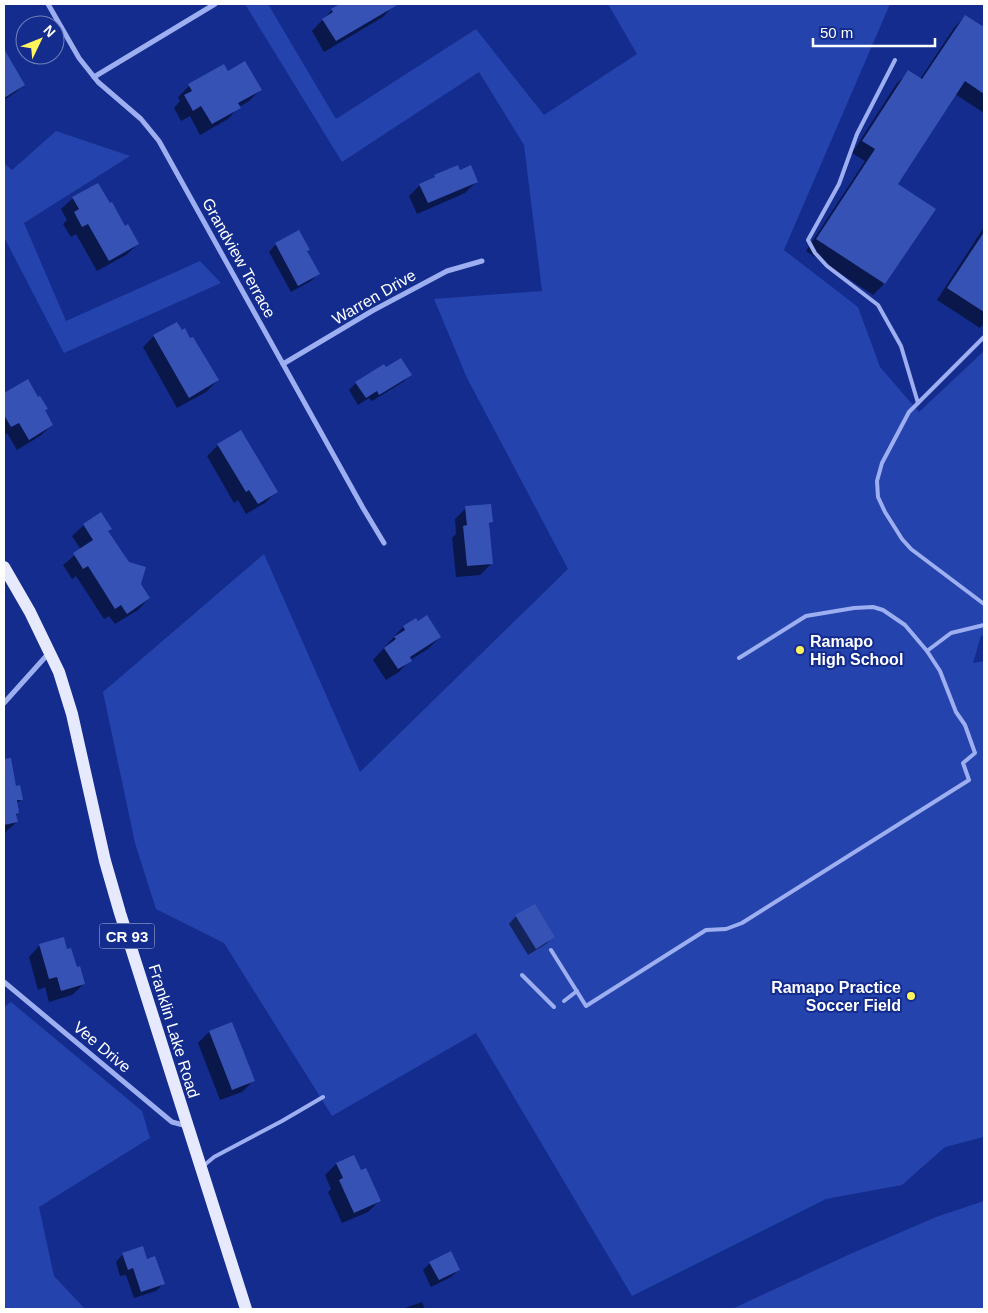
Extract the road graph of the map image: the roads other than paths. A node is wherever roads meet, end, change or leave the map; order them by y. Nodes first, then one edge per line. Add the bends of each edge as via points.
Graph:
1 (48, 4) edge
2 (215, 4) edge
3 (895, 60) dead end
4 (94, 77) junction
5 (482, 261) dead end
6 (984, 337) edge
7 (283, 364) junction
8 (918, 403) junction
9 (384, 543) dead end
10 (4, 567) edge
11 (984, 604) edge
12 (984, 625) edge
13 (927, 651) junction
14 (50, 652) junction
15 (739, 658) dead end
16 (4, 703) edge
17 (550, 950) dead end
18 (522, 975) dead end
19 (4, 982) edge
20 (6, 988) edge
21 (577, 991) junction
22 (564, 1001) dead end
23 (554, 1007) dead end
24 (323, 1097) dead end
25 (187, 1126) junction
26 (200, 1168) junction
27 (246, 1309) edge

1 - 4 street, Grandview Terrace via 79,58
2 - 4 street
3 - 8 lane via 857,134 839,184 808,240 827,266 878,305 901,346
4 - 7 street, Grandview Terrace via 141,119 159,141
5 - 7 street, Warren Drive via 446,271
6 - 8 lane
7 - 9 street, Grandview Terrace
8 - 11 lane via 909,412 882,463 876,481 878,497 911,550
10 - 14 main road, Franklin Lake Road / CR 93
12 - 13 lane via 951,633
13 - 15 lane via 905,625 883,610 854,608 806,616
13 - 21 lane via 940,671 975,753 963,762 969,780 742,923 726,929 706,930 586,1006
14 - 16 street
14 - 25 main road, Franklin Lake Road / CR 93 via 72,714 117,904
17 - 21 lane
18 - 23 lane
19 - 20 street, Vee Drive
20 - 25 street, Vee Drive via 172,1122
21 - 22 lane
24 - 26 lane via 214,1157
25 - 26 main road, Franklin Lake Road / CR 93
26 - 27 main road, Franklin Lake Road / CR 93

